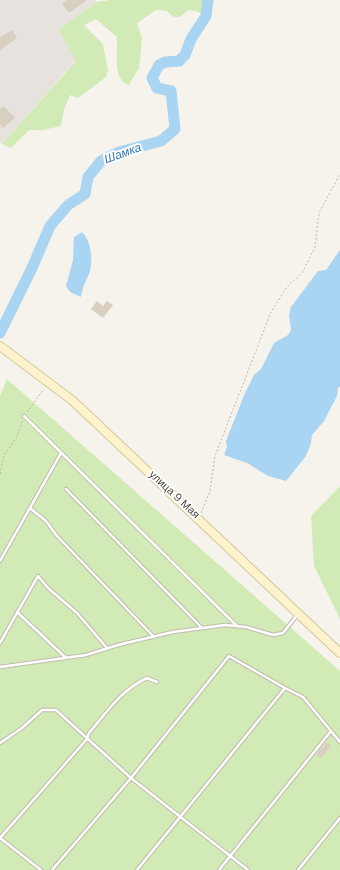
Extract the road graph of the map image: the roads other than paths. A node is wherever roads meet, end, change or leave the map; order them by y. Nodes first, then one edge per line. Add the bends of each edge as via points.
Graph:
1 (3, 348) edge
2 (24, 416) road end
3 (61, 452) junction
4 (66, 489) dead end
5 (31, 509) junction
6 (0, 561) edge
7 (16, 612) junction
8 (298, 614) junction
9 (237, 626) junction
10 (202, 628) junction
11 (153, 636) junction
12 (0, 643) edge
13 (107, 648) junction
14 (340, 653) edge
15 (66, 657) junction
16 (0, 667) edge
17 (157, 682) dead end
18 (285, 688) junction
19 (331, 731) junction
20 (87, 739) junction
21 (340, 742) edge
22 (0, 743) edge
23 (131, 778) junction
24 (180, 817) junction
25 (340, 818) edge
26 (230, 856) junction
27 (41, 870) edge
28 (52, 870) edge
29 (137, 870) edge
30 (219, 870) edge
31 (248, 870) edge
32 (298, 870) edge

1 - 8 main road, улица 9 Мая via 74,401
2 - 3 lane
3 - 5 lane
3 - 9 lane
4 - 10 lane
5 - 6 lane
5 - 11 lane via 46,521 57,536
7 - 12 lane
7 - 13 lane via 38,576 77,613
7 - 15 lane
8 - 9 lane via 283,633 273,635
8 - 14 main road, улица 9 Мая
9 - 10 lane
10 - 11 lane
11 - 13 lane
13 - 15 lane via 86,655
15 - 16 lane
17 - 20 lane via 147,678 132,684 120,695
18 - 19 lane via 303,697
18 - 23 lane via 229,656
18 - 24 lane
19 - 21 lane
19 - 26 lane
20 - 22 lane via 56,710 42,710
20 - 23 lane
20 - 27 lane via 0,838
23 - 24 lane
23 - 28 lane
24 - 26 lane
24 - 29 lane
25 - 32 lane
26 - 30 lane
26 - 31 lane

